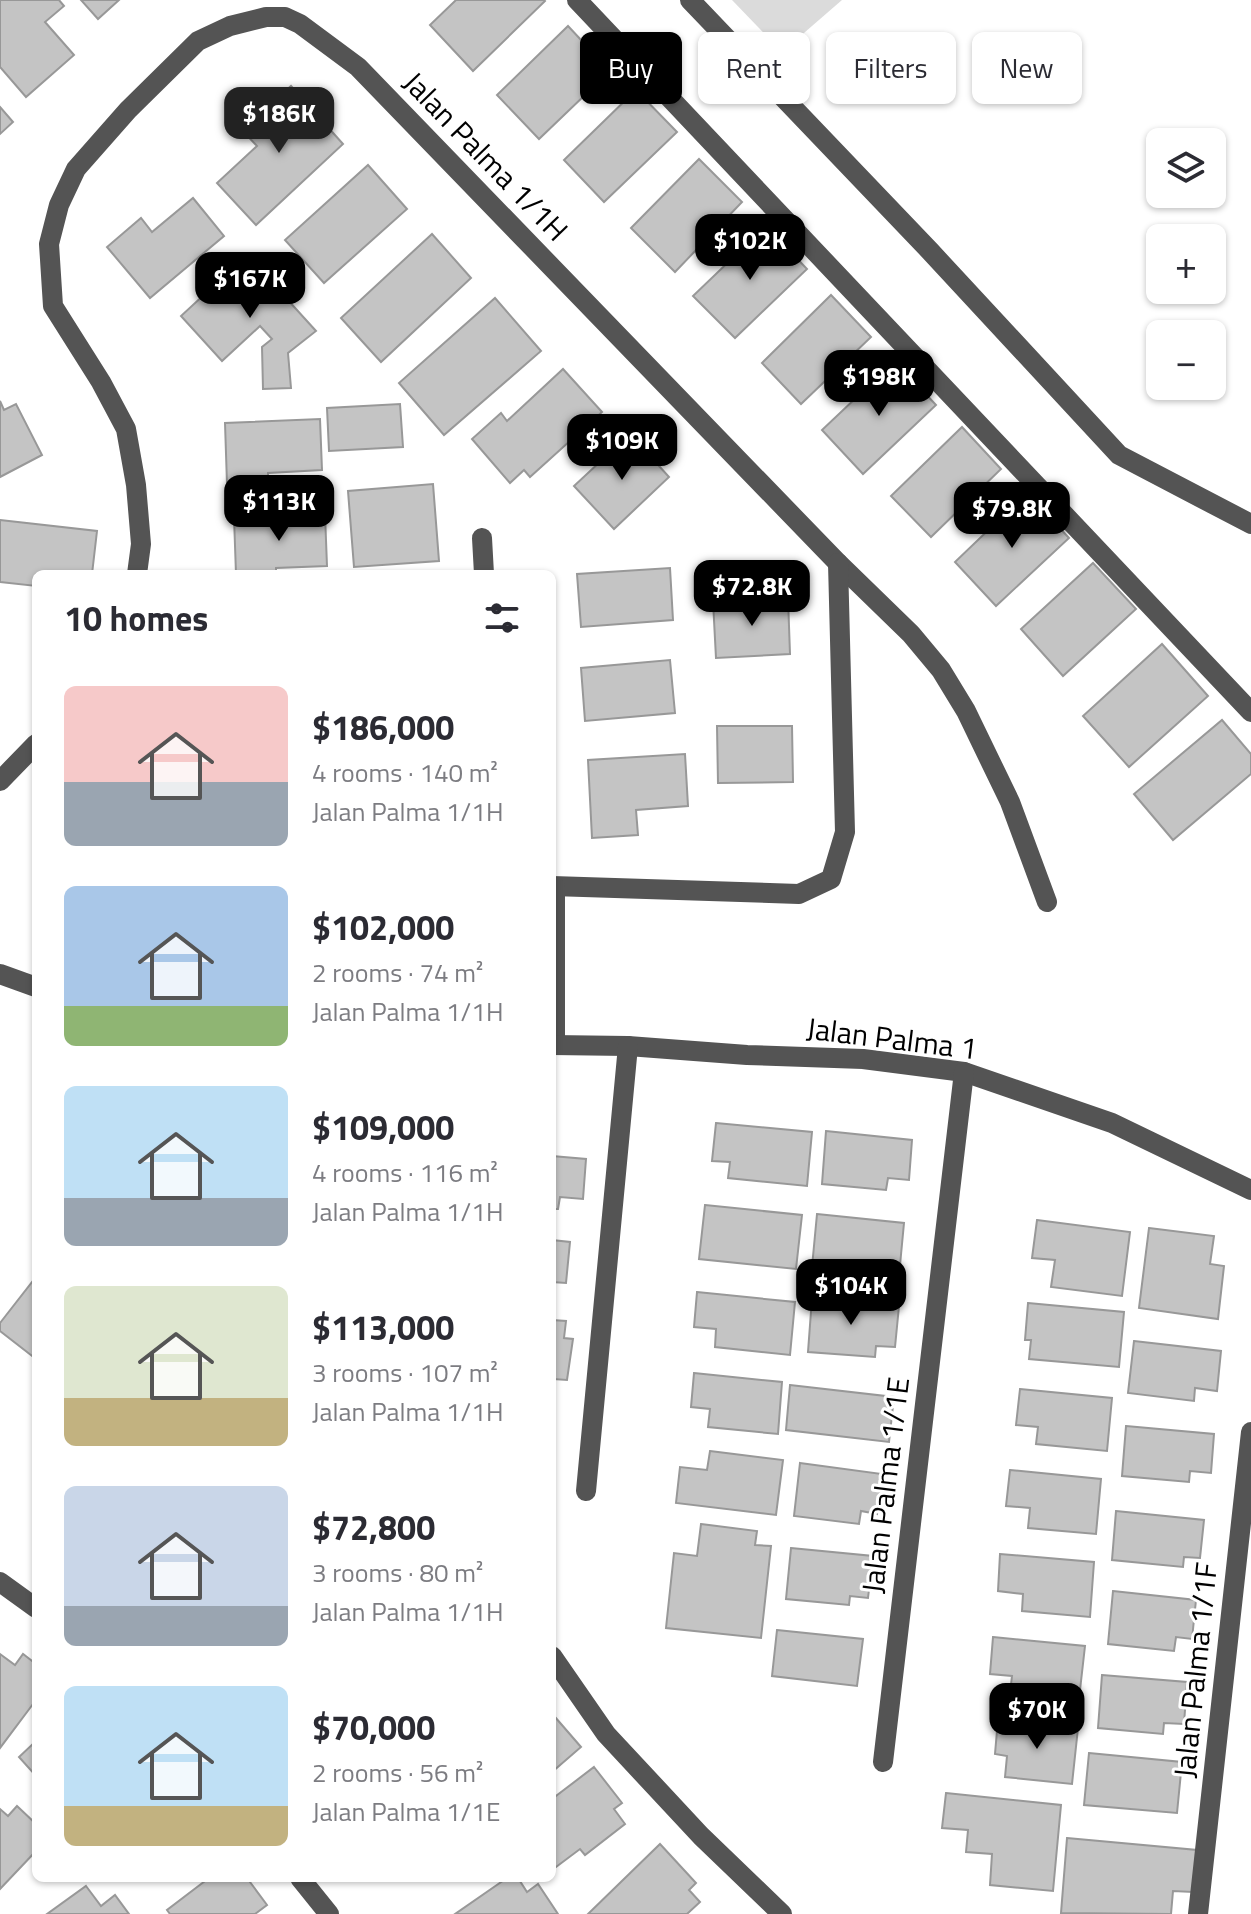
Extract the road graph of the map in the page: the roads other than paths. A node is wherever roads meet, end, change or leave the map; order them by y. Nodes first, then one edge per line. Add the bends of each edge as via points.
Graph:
1 (577, 0) edge
2 (690, 0) edge
3 (1251, 524) edge
4 (482, 538) dead end
5 (838, 563) junction
6 (138, 570) edge
7 (484, 570) edge
8 (1251, 712) edge
9 (32, 748) edge
10 (0, 781) edge
11 (556, 887) edge
12 (1047, 902) dead end
13 (0, 974) edge
14 (32, 986) edge
15 (556, 1045) edge
16 (628, 1046) junction
17 (964, 1072) junction
18 (1251, 1190) edge
19 (1251, 1432) edge
20 (586, 1491) dead end
21 (0, 1582) edge
22 (32, 1605) edge
23 (556, 1662) edge
24 (883, 1762) dead end
25 (303, 1882) edge
26 (329, 1914) edge
27 (782, 1914) edge
28 (1198, 1914) edge

1 - 8 street
2 - 3 street via 1119,455
4 - 7 street
5 - 6 street, Jalan Palma 1/1H via 358,67 300,24 266,17 198,41 128,110 76,169 49,244 53,306 126,429 141,544
5 - 11 street via 845,832 831,879 799,894
5 - 12 street, Jalan Palma 1/1H via 941,670 1010,802
9 - 10 street
13 - 14 street
15 - 16 street, Jalan Palma 1
16 - 17 street, Jalan Palma 1 via 863,1059
16 - 20 street
17 - 18 street, Jalan Palma 1 via 1112,1123
17 - 24 street, Jalan Palma 1/1E
19 - 28 street, Jalan Palma 1/1F
21 - 22 street
23 - 27 street via 606,1734
25 - 26 street

